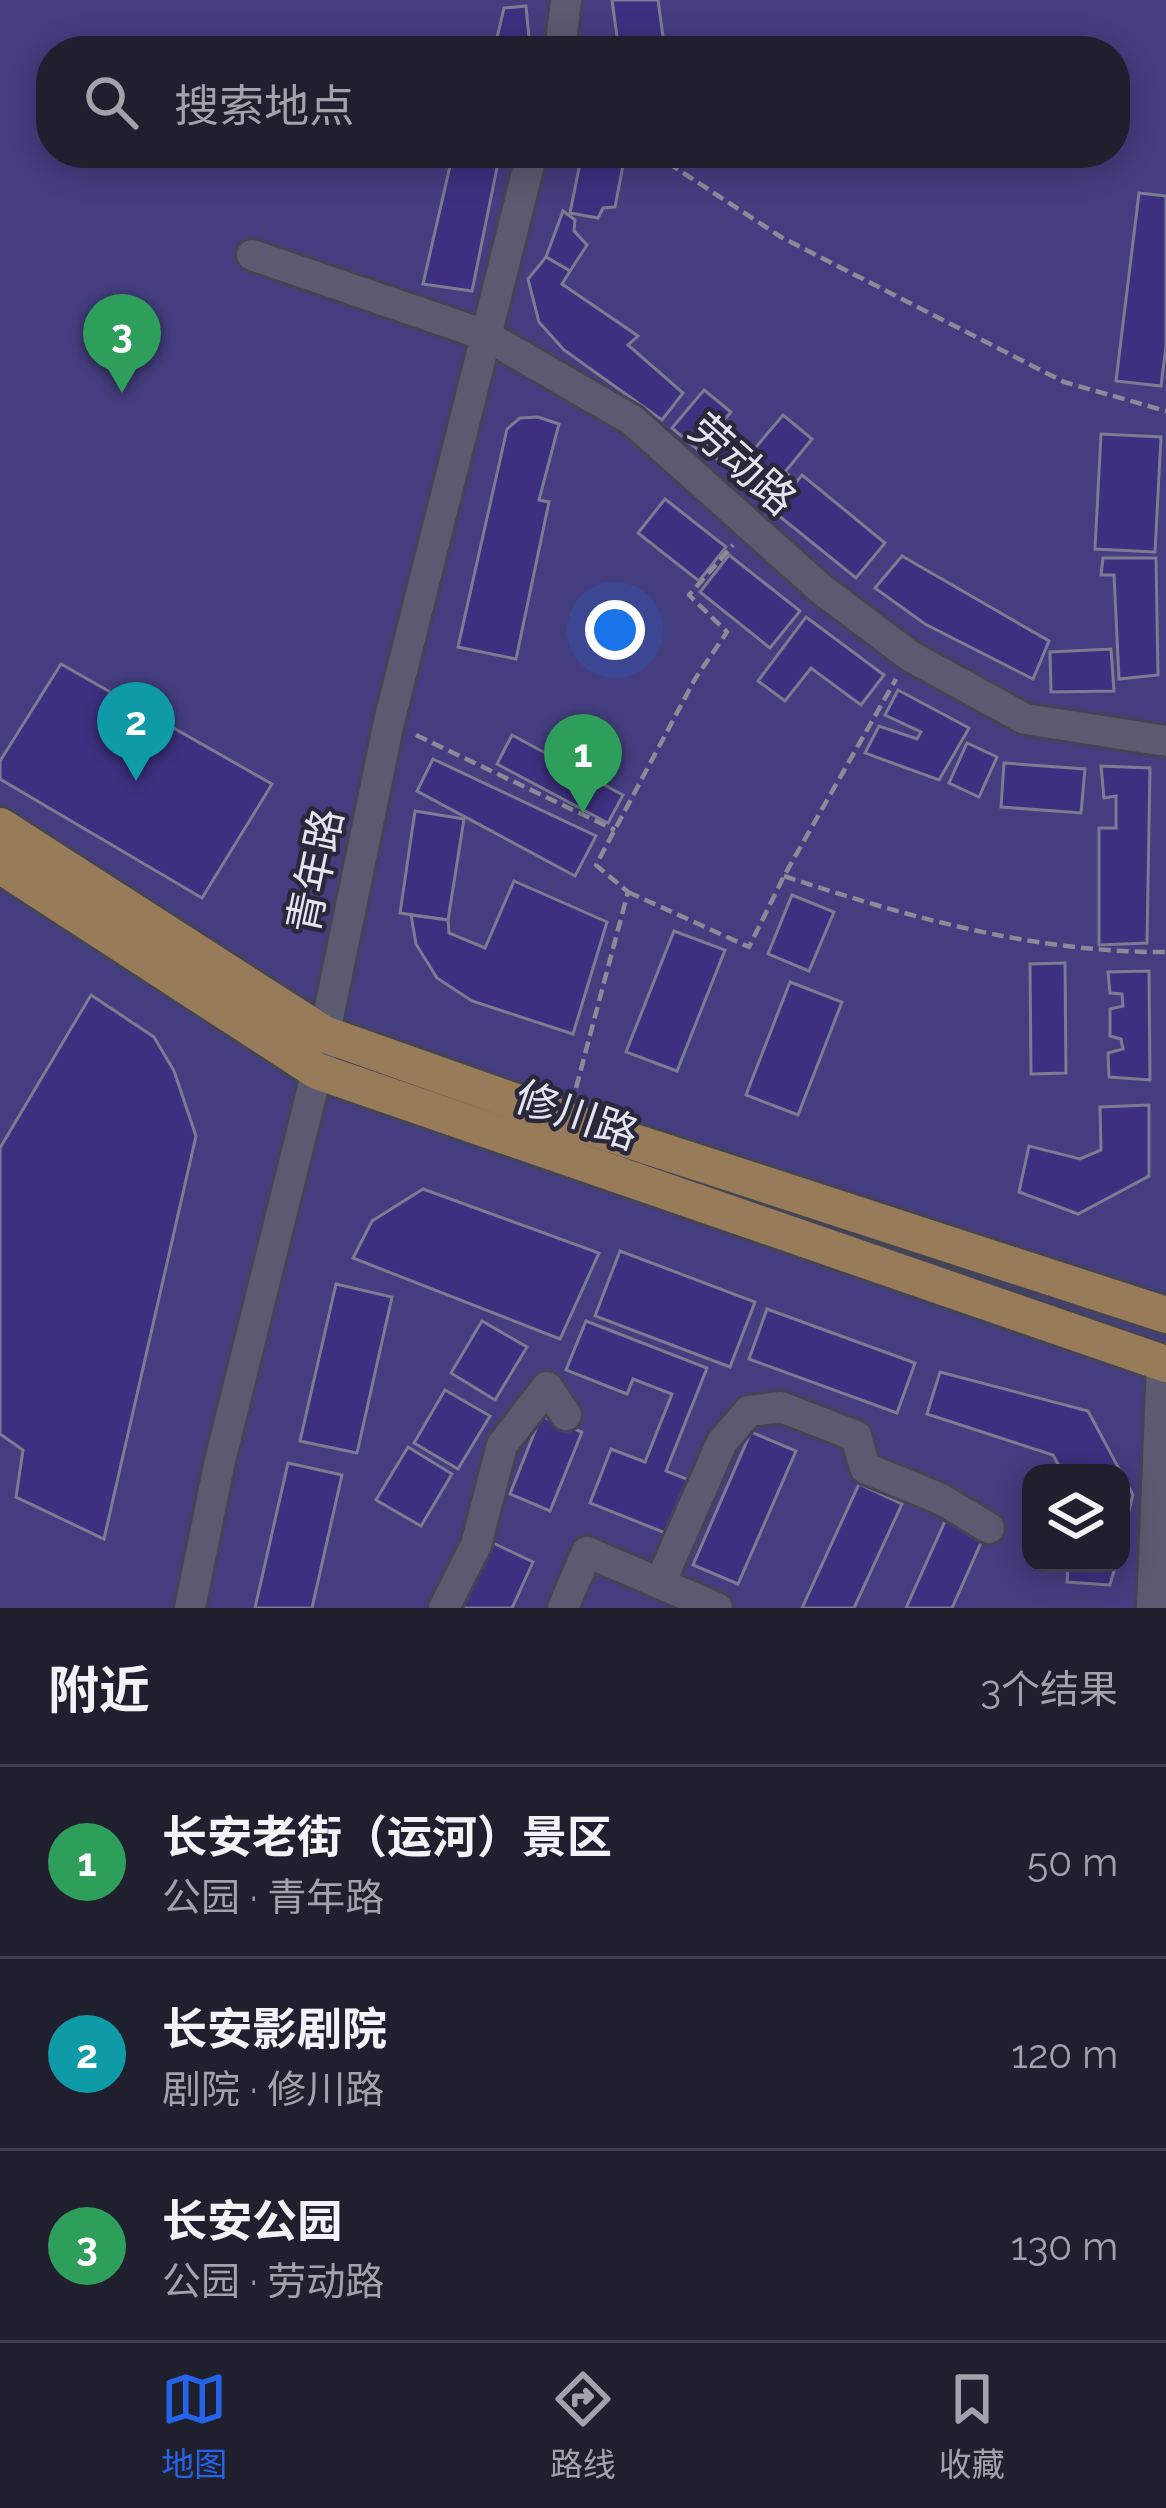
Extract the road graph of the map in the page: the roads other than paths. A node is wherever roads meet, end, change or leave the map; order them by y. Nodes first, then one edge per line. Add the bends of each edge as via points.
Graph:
1 (566, 0) edge
2 (562, 36) edge
3 (528, 168) edge
4 (252, 255) dead end
5 (485, 335) junction
6 (1166, 741) edge
7 (0, 826) edge
8 (0, 865) edge
9 (325, 1034) junction
10 (317, 1071) junction
11 (1166, 1315) edge
12 (1164, 1363) edge
13 (566, 1415) dead end
14 (989, 1528) dead end
15 (660, 1583) junction
16 (190, 1608) edge
17 (444, 1608) edge
18 (562, 1608) edge
19 (716, 1608) edge
20 (1152, 1608) edge

1 - 2 street
3 - 5 street, 青年路
4 - 5 street, 劳动路
5 - 6 street, 劳动路 via 632,420 821,589 910,656 1025,719
5 - 9 street, 青年路 via 389,722
7 - 9 main road, 修川路
8 - 10 main road, 修川路
9 - 10 street, 青年路
9 - 11 main road, 修川路
10 - 12 main road, 修川路
10 - 16 street, 青年路
12 - 20 street
13 - 17 street via 547,1387 502,1445 476,1545
14 - 15 street via 865,1468 856,1436 781,1407 749,1411 722,1442
15 - 18 street via 587,1552
15 - 19 street

